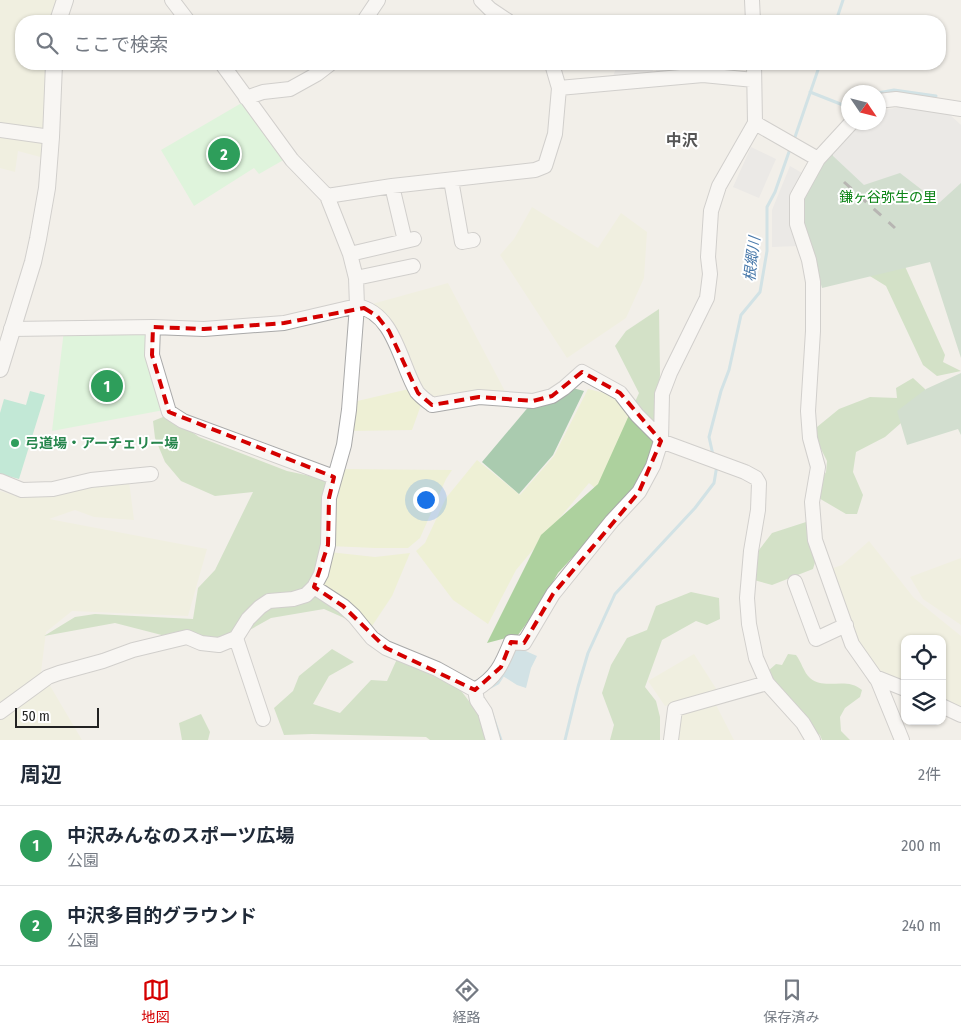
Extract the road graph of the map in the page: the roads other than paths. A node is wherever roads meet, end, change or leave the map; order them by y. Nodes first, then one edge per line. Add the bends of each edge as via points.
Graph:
1 (65, 0) edge
2 (172, 0) edge
3 (378, 0) edge
4 (481, 0) edge
5 (752, 0) edge
6 (60, 15) edge
7 (183, 15) edge
8 (368, 15) edge
9 (499, 15) edge
10 (753, 15) edge
11 (54, 70) edge
12 (226, 70) edge
13 (322, 70) edge
14 (554, 70) edge
15 (754, 70) edge
16 (754, 80) junction
17 (559, 88) junction
18 (246, 98) junction
19 (886, 99) edge
20 (961, 108) edge
21 (755, 123) junction
22 (0, 130) edge
23 (845, 130) edge
24 (51, 137) junction
25 (818, 159) junction
26 (451, 180) junction
27 (392, 186) junction
28 (327, 196) junction
29 (472, 240) dead end
30 (350, 254) junction
31 (413, 266) dead end
32 (356, 278) junction
33 (357, 306) junction
34 (153, 327) junction
35 (11, 329) junction
36 (0, 369) edge
37 (661, 441) junction
38 (151, 474) dead end
39 (334, 477) junction
40 (0, 481) edge
41 (795, 582) dead end
42 (314, 587) junction
43 (846, 625) junction
44 (236, 638) junction
45 (875, 677) junction
46 (767, 683) junction
47 (901, 687) edge
48 (475, 690) junction
49 (946, 708) edge
50 (0, 712) edge
51 (961, 715) edge
52 (263, 719) dead end
53 (493, 740) edge
54 (671, 740) edge
55 (814, 740) edge
56 (902, 740) edge

1 - 6 street
2 - 7 street
3 - 8 street
4 - 9 street
5 - 10 street
11 - 24 street
12 - 18 street
13 - 18 street via 290,90 263,92
14 - 17 street
15 - 16 street
16 - 17 street via 703,75
16 - 21 street
17 - 26 street via 555,134 545,166 536,170
18 - 28 street via 292,160
19 - 20 street
21 - 25 street
21 - 37 street via 719,186 711,211 707,298 662,394
22 - 24 street
23 - 25 street
24 - 35 street via 38,239
25 - 43 street via 797,198 797,224 813,282 808,411 810,438 818,467 812,502 815,540
26 - 27 street
26 - 29 street via 462,242
27 - 28 street
27 - 30 street via 409,240
28 - 30 street
30 - 32 street
31 - 32 street
32 - 33 street
33 - 34 street via 284,323 204,329
33 - 37 street via 377,316 389,331 418,393 432,405 479,397 533,401 552,396 582,372 620,393
33 - 39 street via 349,410 344,445
34 - 35 street
34 - 39 street via 152,355 169,412
35 - 36 street
37 - 46 street via 745,472 759,483 747,598 756,658
37 - 48 street via 653,466 639,492 553,594 524,643 511,642 501,667 488,682
38 - 40 street via 91,480 52,489 22,490
39 - 42 street via 329,498 328,545 321,574
41 - 43 street via 816,639
42 - 44 street via 306,595 269,601 248,619
42 - 48 street via 343,606 372,638 386,648 437,669
43 - 45 street via 852,644
44 - 50 street via 218,645 187,637 59,673 48,677
44 - 52 street
45 - 47 street
45 - 56 street
46 - 54 street via 675,709
46 - 55 street
48 - 53 street
49 - 51 street

